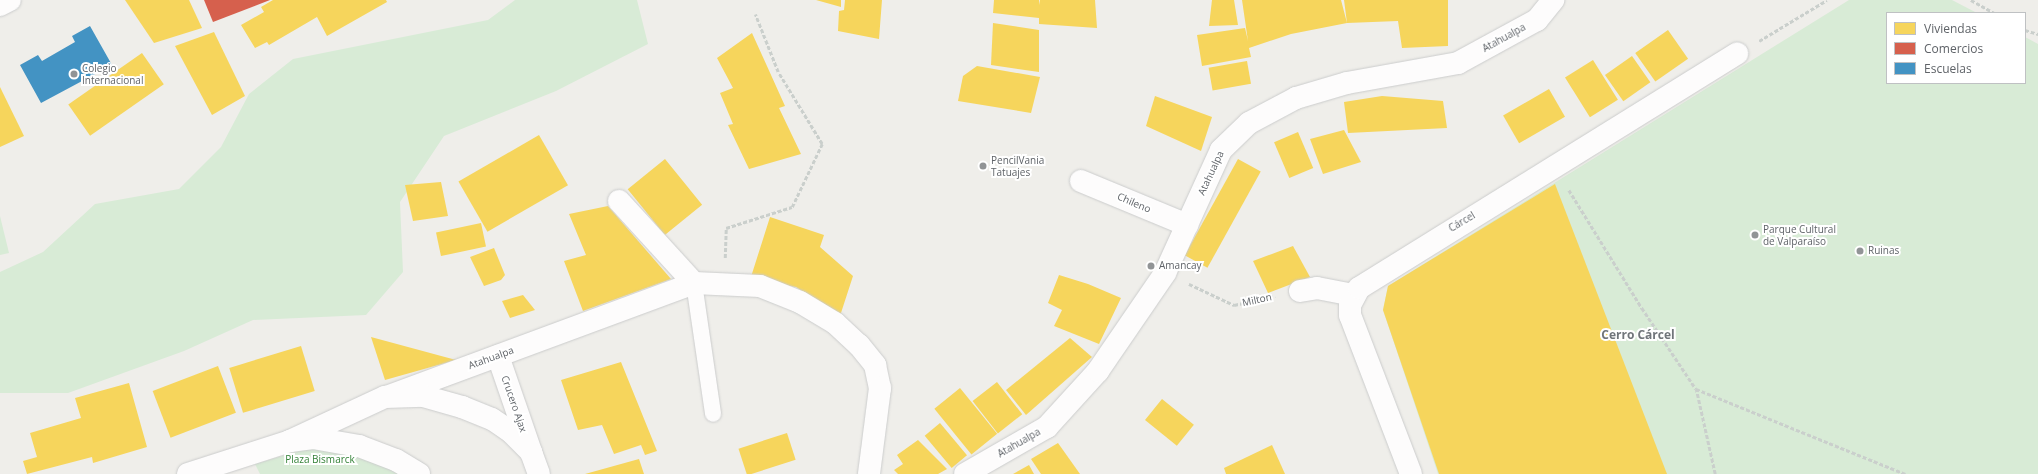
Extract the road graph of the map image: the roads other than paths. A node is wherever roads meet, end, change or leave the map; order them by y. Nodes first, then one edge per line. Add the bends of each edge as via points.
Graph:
1 (10, 0) edge
2 (1553, 0) edge
3 (0, 5) edge
4 (1737, 54) road end
5 (1081, 181) dead end
6 (619, 201) dead end
7 (1188, 225) junction
8 (694, 283) junction
9 (1300, 291) road end
10 (1354, 295) junction
11 (498, 356) junction
12 (385, 397) junction
13 (713, 414) dead end
14 (290, 441) junction
15 (531, 452) junction
16 (237, 466) edge
17 (188, 474) edge
18 (419, 474) edge
19 (539, 474) edge
20 (869, 474) edge
21 (965, 474) edge
22 (1411, 474) edge

1 - 3 street
2 - 7 street, Atahualpa via 1537,20 1458,63 1347,83 1272,108 1249,123 1221,150
4 - 10 street, Cárcel via 1365,282
5 - 7 street, Chileno
6 - 8 street
7 - 21 street, Atahualpa via 1165,273 1098,371 1047,427
8 - 11 street, Atahualpa
8 - 13 lane
8 - 20 street, Atahualpa via 760,286 800,302 835,324 859,345 875,366 880,388
9 - 10 street via 1317,288
10 - 22 street via 1350,310 1353,325
11 - 12 street, Atahualpa
11 - 15 street, Crucero Ajax
12 - 14 street, Atahualpa
12 - 15 street, Crucero Ajax via 423,396 462,407 492,419 510,431
14 - 16 street
14 - 18 street via 313,438 359,446 396,460
15 - 19 street, Crucero Ajax
16 - 17 street

